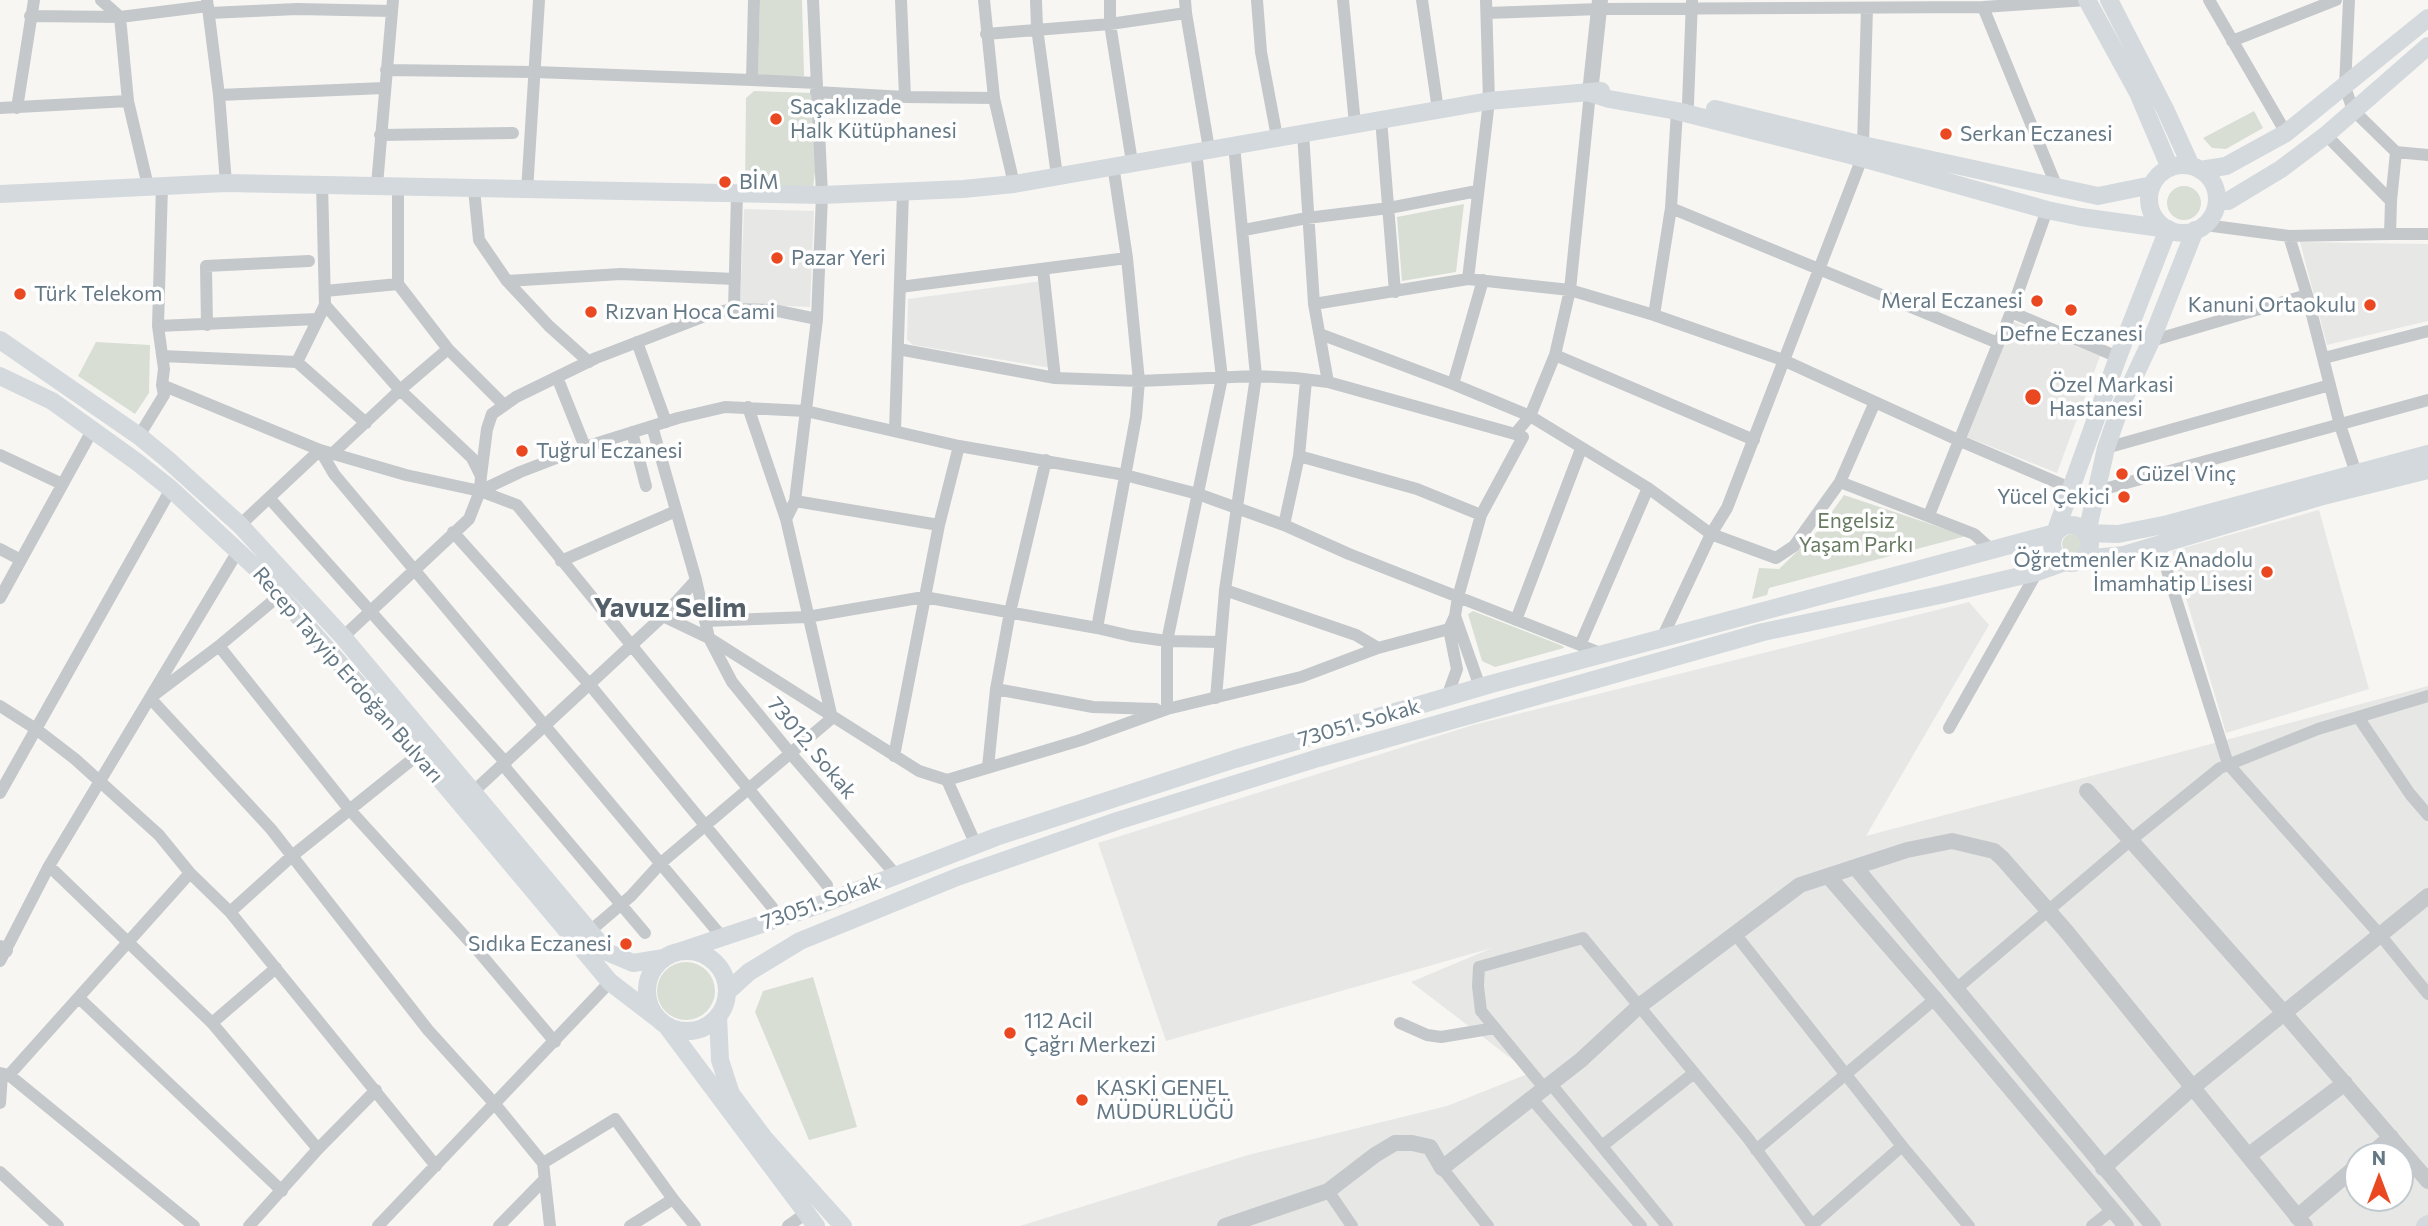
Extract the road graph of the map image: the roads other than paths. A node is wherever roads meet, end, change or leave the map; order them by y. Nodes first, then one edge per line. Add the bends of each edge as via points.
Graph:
1 (34, 0) edge
2 (101, 0) edge
3 (539, 0) edge
4 (754, 0) edge
5 (813, 0) edge
6 (901, 0) edge
7 (984, 0) edge
8 (1035, 0) edge
9 (1110, 0) edge
10 (1257, 0) edge
11 (1343, 0) edge
12 (1422, 0) edge
13 (2087, 0) edge
14 (2109, 0) edge
15 (2209, 0) edge
16 (2336, 0) edge
17 (2349, 0) edge
18 (297, 4) edge
19 (1900, 4) edge
20 (1600, 5) edge
21 (1692, 5) edge
22 (1987, 5) edge
23 (208, 6) edge
24 (393, 6) edge
25 (1487, 6) edge
26 (1186, 7) edge
27 (1867, 8) junction
28 (30, 16) junction
29 (120, 17) junction
30 (2428, 18) edge
31 (1111, 24) junction
32 (1037, 28) junction
33 (986, 34) junction
34 (2232, 41) junction
35 (2428, 46) edge
36 (386, 70) junction
37 (535, 72) junction
38 (752, 80) junction
39 (816, 87) junction
40 (2345, 87) junction
41 (384, 88) junction
42 (1590, 93) junction
43 (219, 95) junction
44 (905, 97) junction
45 (994, 98) junction
46 (128, 101) junction
47 (1489, 101) junction
48 (0, 108) edge
49 (17, 108) junction
50 (1682, 108) junction
51 (1438, 110) junction
52 (2353, 110) junction
53 (1381, 119) junction
54 (1355, 124) junction
55 (513, 133) dead end
56 (1303, 133) junction
57 (2286, 133) junction
58 (380, 135) junction
59 (2326, 135) junction
60 (1277, 137) junction
61 (1234, 145) junction
62 (1202, 150) junction
63 (1862, 152) junction
64 (2396, 152) junction
65 (2428, 155) edge
66 (1132, 162) junction
67 (1113, 166) junction
68 (2170, 168) junction
69 (2196, 168) junction
70 (1057, 176) junction
71 (226, 183) junction
72 (323, 183) junction
73 (1014, 184) junction
74 (377, 185) junction
75 (2056, 185) junction
76 (2152, 185) junction
77 (155, 186) junction
78 (398, 186) junction
79 (474, 189) junction
80 (527, 191) junction
81 (1477, 191) junction
82 (903, 193) junction
83 (0, 194) edge
84 (737, 194) junction
85 (822, 195) junction
86 (2217, 201) junction
87 (2391, 201) junction
88 (1389, 208) junction
89 (1671, 208) junction
90 (2047, 210) junction
91 (1307, 218) junction
92 (2200, 228) junction
93 (2168, 229) junction
94 (1244, 230) junction
95 (2390, 234) junction
96 (2428, 234) edge
97 (2289, 236) junction
98 (1126, 258) junction
99 (309, 261) dead end
100 (1043, 269) junction
101 (1819, 269) junction
102 (735, 279) junction
103 (1468, 279) junction
104 (1483, 280) junction
105 (507, 281) junction
106 (398, 285) junction
107 (900, 287) junction
108 (1570, 290) junction
109 (326, 291) junction
110 (1395, 292) junction
111 (2307, 295) junction
112 (1314, 304) junction
113 (325, 305) junction
114 (734, 309) junction
115 (2011, 312) junction
116 (1654, 315) junction
117 (317, 319) junction
118 (817, 319) junction
119 (207, 325) junction
120 (158, 326) junction
121 (2428, 331) edge
122 (1320, 334) junction
123 (0, 340) edge
124 (2151, 341) junction
125 (637, 342) junction
126 (1998, 343) junction
127 (0, 349) edge
128 (449, 349) junction
129 (898, 349) junction
130 (1555, 355) junction
131 (162, 356) junction
132 (2118, 357) junction
133 (2324, 358) junction
134 (1783, 360) junction
135 (297, 362) junction
136 (589, 362) junction
137 (0, 370) edge
138 (0, 376) edge
139 (1256, 376) junction
140 (557, 377) junction
141 (1055, 377) junction
142 (1222, 378) junction
143 (1139, 381) junction
144 (1306, 381) junction
145 (1328, 382) junction
146 (1453, 384) junction
147 (162, 385) junction
148 (2330, 385) junction
149 (400, 390) junction
150 (89, 400) junction
151 (2428, 400) edge
152 (52, 401) junction
153 (1875, 402) junction
154 (503, 404) junction
155 (748, 407) junction
156 (806, 411) junction
157 (1530, 416) junction
158 (666, 422) junction
159 (366, 423) junction
160 (2340, 425) junction
161 (652, 426) junction
162 (93, 429) junction
163 (895, 430) junction
164 (632, 432) junction
165 (1515, 435) junction
166 (139, 436) junction
167 (1754, 440) junction
168 (1958, 440) junction
169 (959, 446) junction
170 (585, 447) junction
171 (2106, 448) junction
172 (1581, 449) junction
173 (320, 450) junction
174 (333, 453) junction
175 (0, 454) edge
176 (2428, 454) edge
177 (1299, 456) junction
178 (1046, 460) junction
179 (2428, 470) edge
180 (2356, 473) junction
181 (1125, 475) junction
182 (481, 476) junction
183 (1840, 482) junction
184 (62, 484) junction
185 (646, 486) dead end
186 (1648, 488) junction
187 (171, 489) junction
188 (2069, 490) junction
189 (480, 491) junction
190 (1198, 494) junction
191 (2096, 494) junction
192 (270, 499) junction
193 (795, 501) junction
194 (1238, 510) junction
195 (676, 511) junction
196 (1481, 515) junction
197 (1929, 515) junction
198 (786, 519) junction
199 (939, 525) junction
200 (1284, 525) junction
201 (240, 526) junction
202 (453, 532) junction
203 (2055, 533) junction
204 (2087, 533) junction
205 (2127, 533) junction
206 (1711, 534) junction
207 (2013, 545) junction
208 (2159, 545) junction
209 (0, 550) edge
210 (238, 551) junction
211 (1993, 551) junction
212 (21, 560) junction
213 (561, 561) junction
214 (2074, 561) junction
215 (415, 570) junction
216 (2037, 572) junction
217 (696, 580) junction
218 (1225, 590) junction
219 (280, 595) junction
220 (924, 597) junction
221 (1458, 597) junction
222 (0, 598) edge
223 (1010, 612) junction
224 (371, 613) junction
225 (663, 616) junction
226 (1455, 616) junction
227 (807, 617) junction
228 (1516, 620) junction
229 (705, 621) junction
230 (1097, 628) junction
231 (1449, 629) junction
232 (1663, 636) junction
233 (343, 637) junction
234 (709, 638) junction
235 (1167, 641) junction
236 (1220, 642) junction
237 (1580, 645) junction
238 (219, 646) junction
239 (631, 646) junction
240 (1378, 648) junction
241 (1603, 654) junction
242 (590, 685) junction
243 (1480, 687) junction
244 (996, 689) junction
245 (2428, 696) edge
246 (1447, 697) junction
247 (150, 698) junction
248 (1216, 698) junction
249 (0, 706) edge
250 (1167, 709) junction
251 (2358, 717) junction
252 (832, 718) junction
253 (545, 727) junction
254 (1949, 728) dead end
255 (36, 729) junction
256 (419, 754) junction
257 (791, 754) junction
258 (894, 755) junction
259 (504, 764) junction
260 (2228, 764) junction
261 (988, 767) junction
262 (100, 780) junction
263 (947, 780) junction
264 (749, 790) junction
265 (474, 791) junction
266 (2087, 791) dead end
267 (0, 793) edge
268 (349, 809) junction
269 (2428, 815) edge
270 (705, 826) junction
271 (2131, 840) junction
272 (976, 845) junction
273 (292, 856) junction
274 (661, 863) junction
275 (50, 866) junction
276 (1856, 868) junction
277 (190, 873) junction
278 (896, 875) junction
279 (1829, 877) junction
280 (827, 885) dead end
281 (2428, 896) edge
282 (620, 906) junction
283 (772, 907) dead end
284 (2049, 910) junction
285 (230, 912) junction
286 (590, 931) junction
287 (645, 933) dead end
288 (1736, 935) junction
289 (2381, 936) junction
290 (722, 937) junction
291 (128, 942) junction
292 (2, 953) edge
293 (670, 956) junction
294 (276, 968) junction
295 (610, 982) junction
296 (1956, 989) junction
297 (727, 992) junction
298 (2428, 994) edge
299 (79, 998) junction
300 (1935, 999) junction
301 (1638, 1007) junction
302 (2285, 1014) junction
303 (718, 1017) junction
304 (662, 1021) junction
305 (212, 1023) junction
306 (1399, 1023) dead end
307 (1495, 1028) junction
308 (555, 1042) junction
309 (1694, 1073) junction
310 (4, 1074) edge
311 (1845, 1075) junction
312 (2345, 1083) junction
313 (2193, 1087) junction
314 (376, 1090) junction
315 (1543, 1091) junction
316 (0, 1103) edge
317 (494, 1103) junction
318 (2391, 1137) junction
319 (2385, 1142) edge
320 (1602, 1146) junction
321 (1902, 1146) junction
322 (318, 1149) junction
323 (1756, 1150) junction
324 (2249, 1155) junction
325 (543, 1163) junction
326 (436, 1166) junction
327 (1441, 1168) junction
328 (2103, 1168) junction
329 (0, 1172) edge
330 (2344, 1179) edge
331 (543, 1181) junction
332 (2428, 1181) edge
333 (282, 1191) junction
334 (1328, 1191) junction
335 (673, 1199) junction
336 (2112, 1210) junction
337 (810, 1220) edge
338 (1965, 1221) edge
339 (2301, 1221) edge
340 (1813, 1225) edge
341 (58, 1226) edge
342 (194, 1226) edge
343 (249, 1226) edge
344 (378, 1226) edge
345 (499, 1226) edge
346 (550, 1226) edge
347 (629, 1226) edge
348 (695, 1226) edge
349 (788, 1226) edge
350 (843, 1226) edge
351 (1225, 1226) edge
352 (1352, 1226) edge
353 (1488, 1226) edge
354 (1641, 1226) edge
355 (1667, 1226) edge
356 (1948, 1226) edge
357 (2092, 1226) edge
358 (2126, 1226) edge
359 (2153, 1226) edge

1 - 28 street
2 - 29 street
3 - 37 street
4 - 38 street
5 - 39 street
6 - 44 street
7 - 33 street
8 - 32 street
9 - 31 street
10 - 60 street via 1261,52
11 - 54 street
12 - 51 street
13 - 22 street
13 - 68 main road via 2138,93
14 - 69 main road
15 - 34 street
16 - 34 street
17 - 40 street
18 - 23 street
18 - 24 street
19 - 22 street
19 - 27 street
20 - 21 street
20 - 25 street
20 - 42 street
21 - 27 street
21 - 50 street
22 - 75 street
23 - 29 street
23 - 43 street
24 - 36 street
25 - 47 street
26 - 31 street
26 - 62 street
27 - 63 street
28 - 29 street
28 - 49 street
29 - 46 street
30 - 40 main road
31 - 32 street
31 - 66 street
32 - 33 street
32 - 70 street
33 - 45 street
34 - 57 street
35 - 52 main road
36 - 37 street
36 - 41 street
37 - 38 street
37 - 80 street
38 - 39 street
39 - 44 street
39 - 85 street
40 - 52 street
40 - 57 main road
41 - 43 street
41 - 58 street
42 - 47 main road
42 - 50 main road via 1611,89
42 - 108 street
43 - 71 street
44 - 45 street
45 - 73 street
46 - 49 street
46 - 77 street
47 - 51 main road
47 - 81 street
48 - 49 street
50 - 63 main road
50 - 89 street
51 - 53 main road
52 - 59 main road
52 - 64 street
53 - 54 main road
53 - 88 street
54 - 56 main road
55 - 58 street
56 - 60 main road
56 - 91 street
57 - 69 main road via 2226,166
58 - 74 street
59 - 86 main road via 2281,169 2228,201
59 - 87 street
60 - 61 main road
61 - 62 main road
61 - 94 street
62 - 66 main road
62 - 142 street
63 - 75 main road
63 - 90 main road
63 - 101 street
64 - 65 street
64 - 87 street
66 - 67 main road
67 - 70 main road
67 - 98 street
68 - 69 main road
68 - 76 main road
69 - 86 main road via 2213,183
70 - 73 main road
71 - 72 main road
71 - 77 main road
72 - 74 main road
72 - 109 street
73 - 82 main road
74 - 78 main road
75 - 76 main road via 2098,196
76 - 93 main road via 2153,215
77 - 83 main road
77 - 120 street
78 - 79 main road
78 - 106 street
79 - 80 main road
79 - 105 street via 479,240
80 - 84 main road
81 - 88 street
81 - 103 street
82 - 85 main road
82 - 107 street
84 - 85 main road
84 - 102 street
85 - 118 street
86 - 92 main road
87 - 95 street
88 - 91 street
88 - 110 street
89 - 101 street
89 - 116 street
90 - 93 main road
90 - 115 street
91 - 94 street
91 - 112 street
92 - 93 main road
92 - 97 street
92 - 124 main road
93 - 132 main road
94 - 139 street
95 - 96 street
95 - 97 street
97 - 111 street
98 - 100 street
98 - 143 street
99 - 119 street via 206,266
100 - 107 street
100 - 141 street
101 - 126 street
101 - 134 street
102 - 105 street via 621,274
102 - 114 street
103 - 104 street
103 - 110 street
104 - 108 street
104 - 146 street
105 - 136 street
106 - 109 street
106 - 128 street
107 - 129 street
108 - 116 street
108 - 130 street
109 - 113 street
110 - 112 street
111 - 124 street
111 - 133 street
112 - 122 street
113 - 117 street
113 - 149 street
114 - 118 street via 774,310
114 - 125 street
115 - 126 street
115 - 132 street
116 - 134 street
117 - 119 street
117 - 135 street
118 - 156 street
119 - 120 street
120 - 131 street
121 - 133 street
122 - 145 street
122 - 146 street
123 - 150 main road, Recep Tayyip Erdoğan Bulvarı
124 - 171 main road
125 - 136 street
125 - 158 street
126 - 168 street
127 - 150 main road
128 - 149 street
128 - 154 street
129 - 141 street
129 - 163 street
130 - 157 street
130 - 167 street
131 - 135 street
131 - 147 street
132 - 188 main road
133 - 148 street
134 - 153 street
134 - 167 street
135 - 159 street
136 - 140 street
137 - 152 main road
138 - 152 main road, Recep Tayyip Erdoğan Bulvarı
139 - 142 street
139 - 144 street
139 - 194 street
140 - 154 street
140 - 170 street
141 - 143 street
142 - 143 street
142 - 190 street
143 - 181 street
144 - 145 street
144 - 177 street
145 - 165 street
146 - 157 street
147 - 166 street via 164,394
147 - 173 street
148 - 160 street
148 - 171 street
149 - 159 street
149 - 182 street via 472,458
150 - 166 main road, Recep Tayyip Erdoğan Bulvarı
151 - 160 street
152 - 162 main road, Recep Tayyip Erdoğan Bulvarı
153 - 168 street
153 - 183 street
154 - 182 street via 492,414 487,429
155 - 156 street
155 - 158 street via 725,407
155 - 198 street
156 - 163 street
156 - 193 street
157 - 165 street
157 - 172 street
158 - 161 street
159 - 174 street
160 - 180 street
160 - 191 street
161 - 164 street
161 - 195 street, 73012. Sokak
162 - 184 street
162 - 187 main road, Recep Tayyip Erdoğan Bulvarı
163 - 169 street
164 - 170 street
164 - 185 street
165 - 196 street via 1523,437
166 - 201 main road, Recep Tayyip Erdoğan Bulvarı
167 - 206 street via 1727,508
168 - 188 street
168 - 197 street
169 - 178 street
169 - 199 street
170 - 189 street
171 - 191 main road
172 - 186 street
172 - 228 street
173 - 174 street
173 - 192 street
173 - 215 street via 334,474
174 - 189 street
175 - 184 street
176 - 180 main road
177 - 196 street via 1417,489
177 - 200 street
178 - 181 street
178 - 223 street
179 - 208 main road via 2319,496
180 - 205 main road
181 - 190 street
181 - 230 street
182 - 189 street
183 - 197 street
183 - 206 street via 1794,546 1776,558
184 - 212 street
186 - 206 street
186 - 237 street
187 - 210 main road, Recep Tayyip Erdoğan Bulvarı
187 - 255 street
188 - 203 main road
188 - 207 main road via 2049,524
189 - 202 street via 469,519
189 - 213 street via 517,505
190 - 194 street
190 - 235 street
191 - 204 main road
191 - 205 main road via 2097,517 2108,527
192 - 201 street
192 - 224 street
193 - 198 street
193 - 199 street
194 - 200 street
194 - 218 street
195 - 213 street
195 - 217 street, 73012. Sokak
196 - 221 street
197 - 211 street via 1974,534
198 - 227 street
199 - 220 street
200 - 221 street
201 - 233 main road, Recep Tayyip Erdoğan Bulvarı
202 - 215 street
202 - 242 street
203 - 204 main road via 2074,525
203 - 207 main road, 73051. Sokak
203 - 214 main road via 2056,555
204 - 205 main road
204 - 214 main road via 2090,550
206 - 232 street
207 - 211 main road, 73051. Sokak
208 - 214 main road
208 - 260 street
209 - 212 street
210 - 219 main road, Recep Tayyip Erdoğan Bulvarı
210 - 247 street
211 - 232 main road, 73051. Sokak
212 - 222 street
213 - 239 street
214 - 216 main road
215 - 224 street
215 - 253 street
216 - 254 street
216 - 297 main road via 1763,632 1318,758 1117,821 957,877 808,937 749,972
217 - 225 street
217 - 229 street, 73012. Sokak
218 - 236 street
218 - 240 street via 1356,635
219 - 238 street
219 - 256 main road, Recep Tayyip Erdoğan Bulvarı
220 - 223 street
220 - 227 street
220 - 258 street
221 - 226 street
221 - 228 street
223 - 230 street
223 - 244 street
224 - 233 street
224 - 259 street
225 - 234 street
225 - 239 street
226 - 231 street
226 - 243 street
227 - 229 street
227 - 252 street
228 - 237 street
229 - 234 street, 73012. Sokak
230 - 235 street
231 - 240 street
231 - 246 street via 1457,669
232 - 241 main road, 73051. Sokak
233 - 265 main road, Recep Tayyip Erdoğan Bulvarı
234 - 252 street
234 - 257 street, 73012. Sokak via 732,682
235 - 236 street
235 - 250 street
236 - 248 street
237 - 241 street
238 - 247 street
238 - 268 street
239 - 242 street
239 - 264 street
240 - 248 street via 1301,677
241 - 243 main road, 73051. Sokak
242 - 253 street
242 - 270 street
243 - 246 main road, 73051. Sokak
244 - 250 street via 1093,707
244 - 261 street
245 - 251 street
246 - 272 main road, 73051. Sokak via 1235,759
247 - 262 street
247 - 273 street
248 - 250 street
249 - 255 street
250 - 261 street
251 - 260 street
251 - 269 street
252 - 257 street
252 - 258 street
253 - 259 street
253 - 274 street
255 - 262 street
255 - 267 street
256 - 268 street
256 - 295 main road, Recep Tayyip Erdoğan Bulvarı
257 - 264 street
257 - 278 street, 73012. Sokak
258 - 263 street via 919,771
259 - 265 street
259 - 282 street
260 - 271 street
260 - 289 street
261 - 263 street
262 - 275 street
262 - 277 street via 159,835
263 - 272 street
264 - 270 street
264 - 280 street
265 - 286 main road, Recep Tayyip Erdoğan Bulvarı
266 - 271 street
268 - 273 street
268 - 308 street
270 - 274 street
270 - 283 street
271 - 284 street
271 - 302 street
272 - 278 main road, 73051. Sokak
273 - 285 street
273 - 317 street via 428,1030
274 - 282 street
274 - 290 street
275 - 291 street
275 - 292 street
276 - 279 street
276 - 284 street via 1952,841 1977,846 2002,858
276 - 296 street
277 - 285 street
277 - 291 street
278 - 290 main road, 73051. Sokak
279 - 288 street via 1800,885
279 - 300 street
281 - 289 street
282 - 286 street
282 - 287 street
284 - 296 street
284 - 313 street
285 - 294 street
286 - 293 main road, Recep Tayyip Erdoğan Bulvarı via 607,952 633,963
288 - 301 street
288 - 311 street
289 - 298 street
289 - 302 street
290 - 293 main road, 73051. Sokak
291 - 299 street
291 - 305 street
293 - 297 main road via 688,951 712,959 726,980
293 - 304 main road via 654,968 648,980 650,1006
294 - 305 street
294 - 314 street
295 - 304 main road, Recep Tayyip Erdoğan Bulvarı
295 - 308 street
296 - 328 street
297 - 303 main road
299 - 310 street
299 - 333 street
300 - 311 street
300 - 336 street
301 - 307 street via 1583,938 1479,967 1481,1011
301 - 309 street
301 - 315 street
302 - 312 street
302 - 313 street
303 - 304 main road via 699,1029 677,1030
303 - 350 main road via 720,1060 731,1094
304 - 337 main road, Recep Tayyip Erdoğan Bulvarı
305 - 322 street
306 - 307 street via 1441,1037
307 - 315 street
308 - 317 street
309 - 320 street
309 - 323 street
310 - 316 street
310 - 342 street
311 - 321 street
311 - 323 street
312 - 318 street
312 - 324 street
313 - 324 street
313 - 328 street
314 - 322 street
314 - 326 street
315 - 320 street
315 - 327 street
315 - 354 street
317 - 325 street
317 - 326 street
318 - 319 street
318 - 332 street
320 - 355 street
321 - 338 street
321 - 340 street
322 - 333 street
323 - 340 street
324 - 339 street
325 - 331 street
325 - 335 street via 615,1119
326 - 344 street
327 - 334 street via 1430,1147 1395,1143
327 - 353 street
328 - 359 street
329 - 341 street
330 - 339 street
331 - 345 street
331 - 346 street
333 - 343 street
334 - 351 street
334 - 352 street
335 - 347 street
335 - 348 street
336 - 357 street
336 - 358 street
337 - 349 street
338 - 356 street

